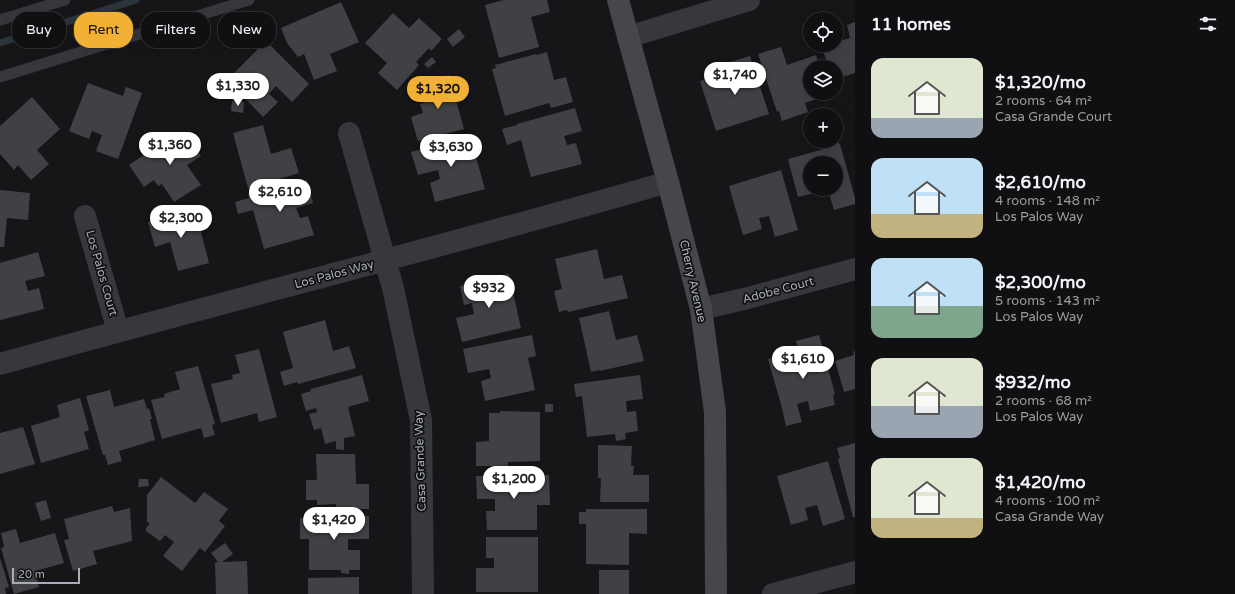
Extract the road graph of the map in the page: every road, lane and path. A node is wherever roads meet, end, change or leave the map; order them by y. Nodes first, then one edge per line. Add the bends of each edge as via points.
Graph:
1 (65, 0) edge
2 (249, 0) edge
3 (618, 0) edge
4 (749, 0) edge
5 (0, 20) edge
6 (628, 37) junction
7 (0, 77) edge
8 (349, 133) dead end
9 (668, 182) junction
10 (85, 216) dead end
11 (385, 260) junction
12 (855, 269) edge
13 (701, 309) junction
14 (118, 331) junction
15 (0, 364) edge
16 (855, 572) edge
17 (423, 594) edge
18 (716, 594) edge
19 (773, 594) edge

1 - 5 lane
2 - 7 lane
3 - 6 street, Cherry Avenue
4 - 6 street
6 - 9 street, Cherry Avenue
8 - 11 street, Casa Grande Way
9 - 11 street, Los Palos Way
9 - 13 street, Cherry Avenue
10 - 14 street, Los Palos Court
11 - 14 street, Los Palos Way
11 - 17 street, Casa Grande Way via 421,420
12 - 13 street, Adobe Court
13 - 18 street, Cherry Avenue via 715,412
14 - 15 street, Los Palos Way
16 - 19 street

